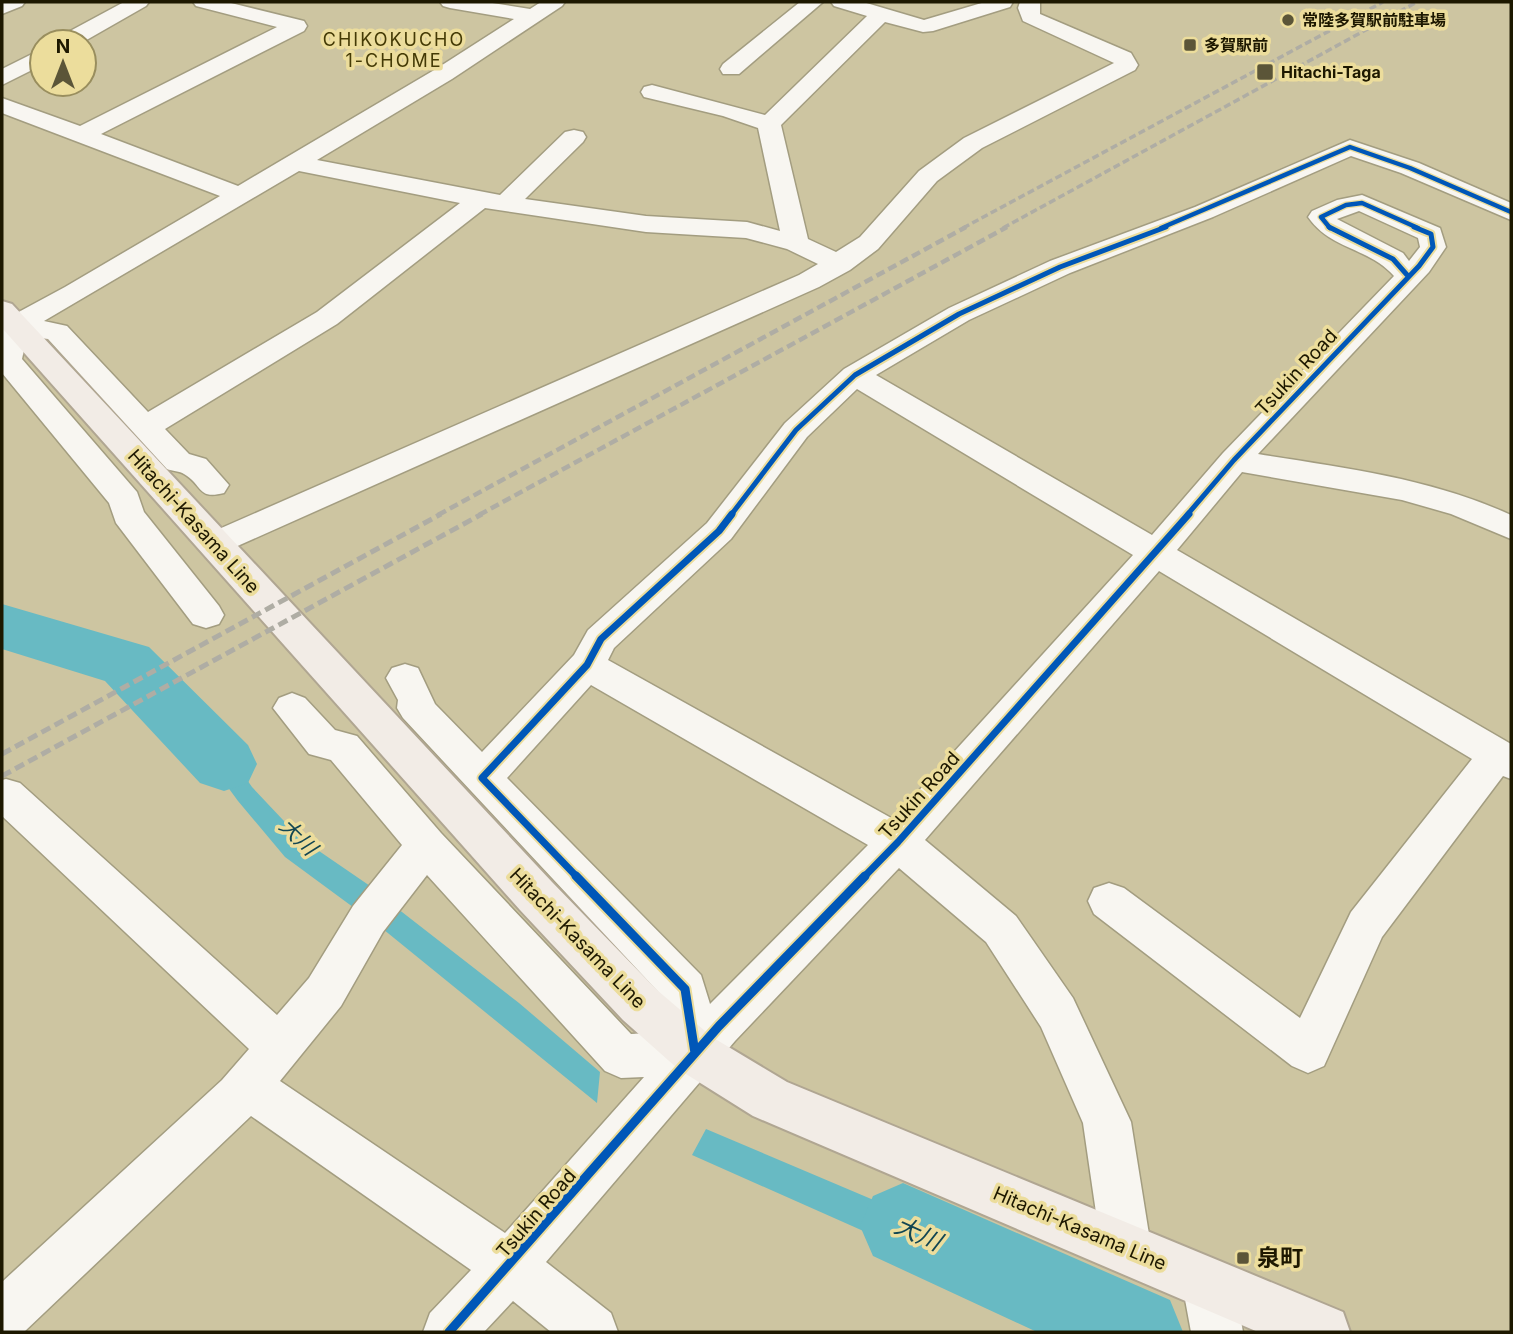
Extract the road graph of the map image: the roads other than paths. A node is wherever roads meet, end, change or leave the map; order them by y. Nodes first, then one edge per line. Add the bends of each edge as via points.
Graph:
1 (15, 2) edge
2 (139, 2) edge
3 (203, 2) edge
4 (450, 2) edge
5 (555, 2) edge
6 (813, 2) edge
7 (841, 2) edge
8 (1004, 2) edge
9 (1030, 2) edge
10 (2, 8) edge
11 (882, 13) junction
12 (533, 16) junction
13 (92, 28) edge
14 (28, 64) edge
15 (731, 69) dead end
16 (2, 78) edge
17 (1103, 78) junction
18 (652, 93) dead end
19 (2, 105) edge
20 (769, 124) junction
21 (81, 135) junction
22 (573, 137) dead end
23 (292, 162) junction
24 (1420, 162) junction
25 (237, 194) junction
26 (492, 202) junction
27 (1346, 205) junction
28 (1511, 212) edge
29 (796, 243) junction
30 (840, 264) junction
31 (1408, 276) junction
32 (6, 322) edge
33 (855, 375) junction
34 (147, 426) junction
35 (1234, 460) junction
36 (213, 485) dead end
37 (1511, 528) edge
38 (215, 544) junction
39 (1157, 551) junction
40 (206, 615) dead end
41 (587, 665) junction
42 (405, 678) dead end
43 (292, 708) dead end
44 (1504, 759) edge
45 (482, 778) junction
46 (6, 795) dead end
47 (898, 842) junction
48 (426, 845) junction
49 (1109, 901) dead end
50 (279, 1047) junction
51 (695, 1053) junction
52 (247, 1086) junction
53 (1126, 1247) junction
54 (510, 1266) junction
55 (1213, 1307) edge
56 (2, 1317) edge
57 (449, 1332) edge
58 (592, 1332) edge
59 (1323, 1332) edge

1 - 10 street
2 - 13 street
3 - 21 street via 296,26
4 - 12 street
5 - 12 street
6 - 15 street
7 - 11 street
8 - 11 street via 923,26
8 - 17 street via 1009,16 1023,25 1105,63
9 - 17 street via 1030,17 1126,61 1124,68
11 - 20 street
12 - 23 street
14 - 16 street
17 - 30 street via 949,158 869,243
18 - 20 street
19 - 21 street
20 - 29 street
21 - 25 street
22 - 26 street
23 - 25 street
23 - 26 street
24 - 27 street
24 - 28 street
24 - 33 street via 1350,147 1204,212 1060,267 959,314
25 - 32 street via 75,293
26 - 29 street via 646,224 747,230
26 - 34 street via 327,318
27 - 31 street via 1321,217 1331,229 1393,258
27 - 31 street, Tsukin Road via 1362,203 1431,234 1433,247
29 - 30 street
30 - 38 street via 770,301
31 - 35 street, Tsukin Road
32 - 34 street via 57,332
32 - 38 main road, Hitachi-Kasama Line
32 - 40 street via 7,360 125,500 128,515
33 - 39 street
33 - 41 street via 796,430 719,531 601,639
34 - 36 street via 178,462 195,466
35 - 37 street via 1403,489 1463,506
35 - 39 street, Tsukin Road
38 - 51 main road, Hitachi-Kasama Line via 536,896 640,1005
39 - 44 street
39 - 47 street, Tsukin Road
41 - 45 street
41 - 47 street
42 - 45 street via 417,700 416,708
43 - 48 street via 323,743 343,747
44 - 49 street via 1366,925 1308,1051
45 - 51 street via 685,989
46 - 50 street
47 - 51 street, Tsukin Road
47 - 53 street via 1001,929 1057,1013 1107,1122
48 - 50 street via 378,905 325,992
48 - 51 street via 621,1056
50 - 52 street
51 - 53 main road, Hitachi-Kasama Line via 769,1099
51 - 54 street, Tsukin Road
52 - 54 street
52 - 56 street
53 - 55 main road, Hitachi-Kasama Line
54 - 57 street, Tsukin Road
54 - 58 street
55 - 59 main road, Hitachi-Kasama Line

